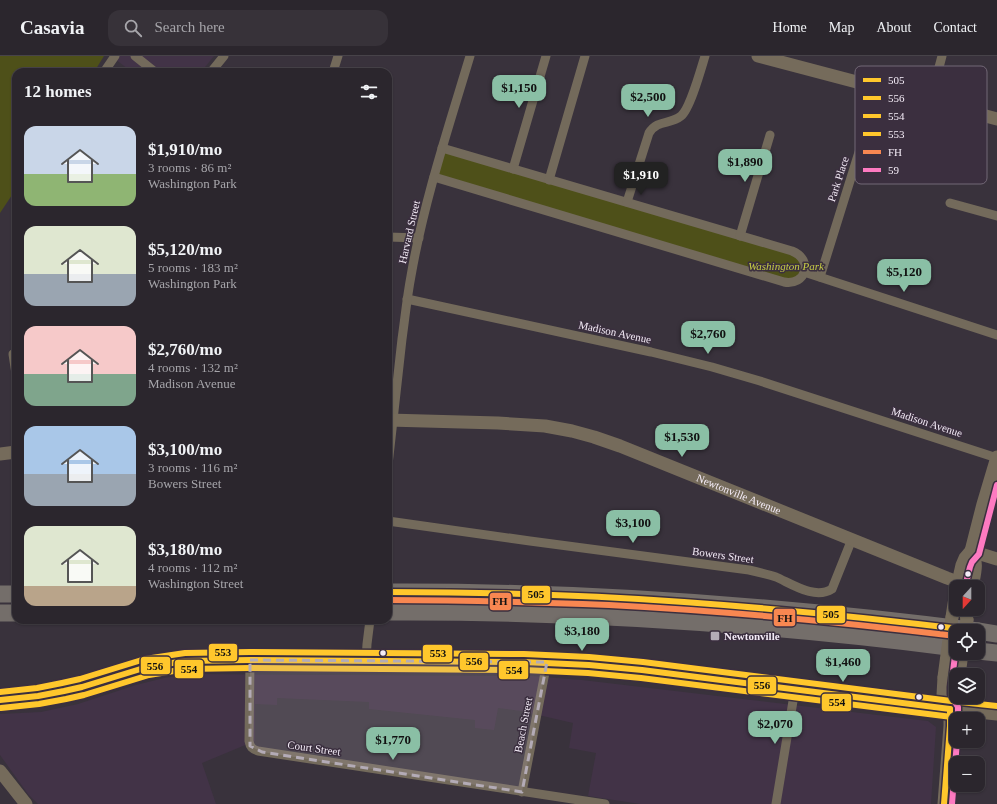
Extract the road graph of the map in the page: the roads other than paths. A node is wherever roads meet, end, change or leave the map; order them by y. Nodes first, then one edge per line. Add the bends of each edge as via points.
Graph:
1 (115, 56) edge
2 (135, 56) edge
3 (224, 56) edge
4 (338, 56) edge
5 (470, 56) edge
6 (546, 56) edge
7 (585, 56) edge
8 (705, 56) edge
9 (758, 56) edge
10 (942, 56) edge
11 (939, 66) edge
12 (107, 68) edge
13 (150, 68) edge
14 (214, 68) edge
15 (334, 68) edge
16 (855, 82) edge
17 (987, 116) edge
18 (997, 119) edge
19 (770, 136) dead end
20 (442, 148) junction
21 (855, 165) edge
22 (513, 169) junction
23 (434, 177) junction
24 (550, 180) junction
25 (627, 202) junction
26 (950, 204) dead end
27 (997, 216) edge
28 (740, 236) junction
29 (392, 237) edge
30 (418, 238) junction
31 (804, 272) junction
32 (820, 277) junction
33 (407, 299) junction
34 (997, 335) edge
35 (392, 413) edge
36 (392, 421) edge
37 (12, 452) edge
38 (0, 454) edge
39 (997, 457) edge
40 (392, 522) edge
41 (852, 539) junction
42 (971, 551) junction
43 (997, 559) edge
44 (959, 580) edge
45 (973, 580) edge
46 (949, 583) edge
47 (392, 592) edge
48 (0, 594) edge
49 (12, 594) edge
50 (392, 612) edge
51 (0, 613) edge
52 (12, 613) edge
53 (952, 616) edge
54 (970, 622) edge
55 (370, 624) edge
56 (997, 634) edge
57 (949, 647) edge
58 (985, 652) edge
59 (997, 654) edge
60 (250, 660) junction
61 (366, 661) junction
62 (547, 662) junction
63 (794, 689) junction
64 (0, 700) edge
65 (953, 704) edge
66 (950, 709) junction
67 (997, 714) edge
68 (0, 771) edge
69 (522, 792) junction
70 (26, 804) edge
71 (605, 804) edge
72 (777, 804) edge
73 (944, 804) edge

1 - 12 street
2 - 13 street
3 - 14 street
4 - 15 street
5 - 20 street, Harvard Street
6 - 22 street
7 - 24 street
8 - 25 street via 685,111 676,119 656,125 649,133
9 - 16 main road
10 - 11 street
17 - 18 main road
19 - 28 street
20 - 22 street
20 - 23 street, Harvard Street
21 - 32 street, Park Place
22 - 24 street
23 - 30 street, Harvard Street
23 - 31 street via 784,282 795,282
24 - 25 street
25 - 28 street
26 - 27 street
28 - 31 street via 798,253 805,263
29 - 30 street
30 - 33 street, Harvard Street
31 - 32 street
32 - 34 street
33 - 35 street, Harvard Street
33 - 39 street, Madison Avenue via 712,367
36 - 41 main road, Newtonville Avenue via 498,423 545,426 572,431 620,446
37 - 38 main road
39 - 42 main road
40 - 41 street, Bowers Street via 749,570 816,593 832,589
41 - 46 main road, Newtonville Avenue
42 - 43 main road
42 - 44 main road via 962,565
42 - 45 main road via 975,562
47 - 54 highway via 590,596
48 - 49 highway
50 - 57 highway via 505,613 663,620 840,634
51 - 52 highway
53 - 66 main road, bridge via 943,695
54 - 56 highway
55 - 61 street
58 - 59 highway
60 - 61 main road
60 - 64 main road via 185,661 147,667 82,687
60 - 69 street, Court Street via 249,741 254,750
61 - 62 main road
62 - 63 main road via 642,670
62 - 69 street, Beach Street
63 - 66 main road
63 - 72 street
65 - 66 main road
66 - 67 main road
66 - 73 main road
68 - 70 main road
69 - 71 street, Court Street

